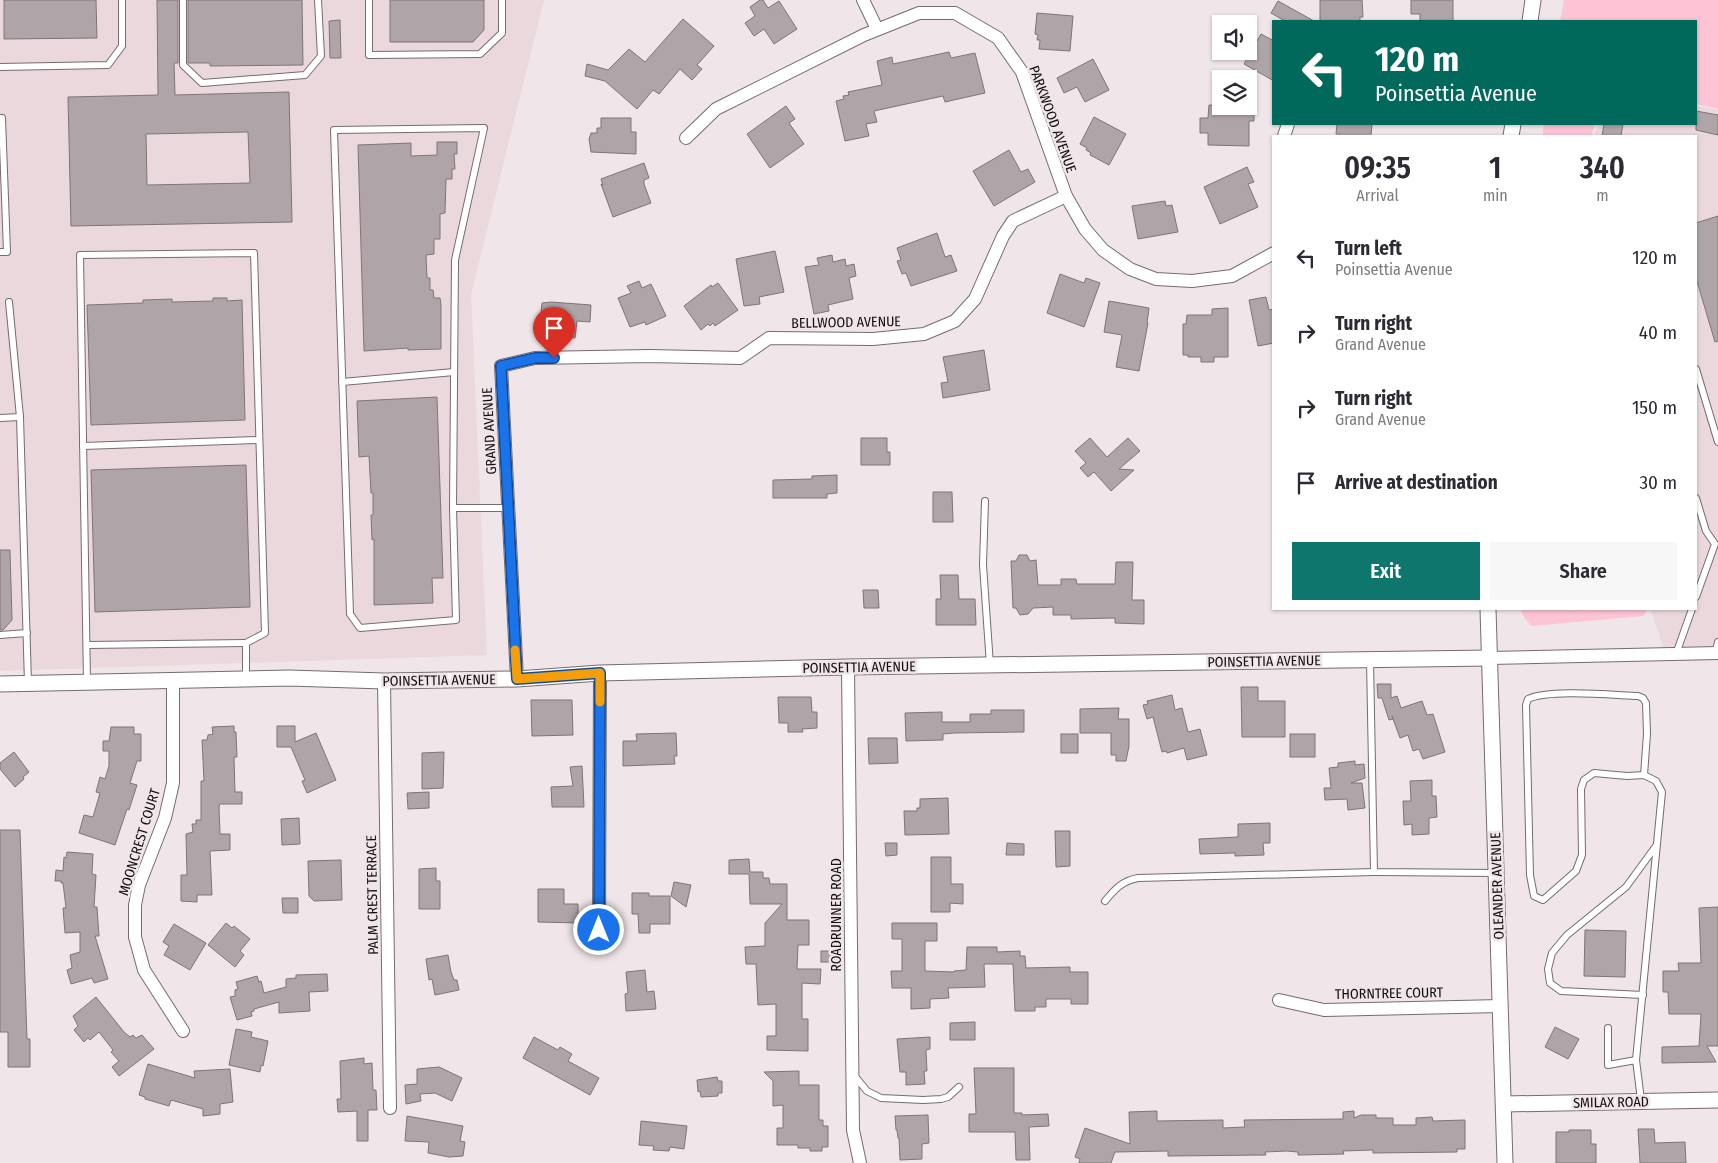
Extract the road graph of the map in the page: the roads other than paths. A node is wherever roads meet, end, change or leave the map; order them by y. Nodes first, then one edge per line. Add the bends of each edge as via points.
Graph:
1 (122, 0) edge
2 (183, 0) edge
3 (318, 0) edge
4 (369, 0) edge
5 (502, 0) edge
6 (863, 0) edge
7 (1533, 0) edge
8 (1530, 20) edge
9 (877, 29) junction
10 (0, 67) edge
11 (0, 118) edge
12 (686, 138) dead end
13 (1066, 196) junction
14 (0, 252) edge
15 (1272, 254) edge
16 (9, 302) dead end
17 (769, 338) joint
18 (454, 372) junction
19 (1697, 372) edge
20 (342, 382) junction
21 (20, 417) junction
22 (0, 418) edge
23 (259, 440) junction
24 (1718, 442) edge
25 (83, 446) junction
26 (985, 501) dead end
27 (1697, 501) edge
28 (453, 508) junction
29 (508, 508) junction
30 (1718, 536) edge
31 (1715, 544) junction
32 (1697, 594) edge
33 (1488, 610) edge
34 (1692, 610) edge
35 (27, 634) junction
36 (0, 635) edge
37 (246, 643) junction
38 (86, 645) junction
39 (1717, 650) edge
40 (1676, 654) junction
41 (1490, 658) junction
42 (1370, 660) junction
43 (990, 665) junction
44 (848, 667) junction
45 (600, 673) junction
46 (246, 679) junction
47 (517, 679) junction
48 (173, 680) junction
49 (384, 681) junction
50 (87, 682) junction
51 (28, 683) junction
52 (0, 684) edge
53 (1644, 775) junction
54 (1657, 845) junction
55 (1374, 872) junction
56 (1497, 873) junction
57 (1105, 901) dead end
58 (599, 930) dead end
59 (1643, 995) junction
60 (1279, 1000) dead end
61 (1501, 1006) junction
62 (1608, 1028) dead end
63 (183, 1031) dead end
64 (1636, 1060) junction
65 (852, 1074) junction
66 (959, 1088) dead end
67 (1718, 1100) edge
68 (1641, 1102) junction
69 (1505, 1104) junction
70 (390, 1108) dead end
71 (860, 1163) edge
72 (1506, 1163) edge

1 - 10 lane via 122,46 108,65
2 - 3 lane via 183,65 202,83 305,76 321,56
4 - 5 lane via 369,55 480,54 502,34
6 - 9 street
7 - 8 street
9 - 12 street, PARKWOOD AVENUE via 716,109
9 - 13 street, PARKWOOD AVENUE via 919,13 955,13 998,38 1022,72
11 - 14 lane via 8,252
13 - 15 street, PARKWOOD AVENUE via 1085,229 1103,250 1130,269 1156,279 1192,281 1232,276
13 - 17 street, BELLWOOD AVENUE via 1013,221 1003,236 975,300 955,321 924,334 873,339
16 - 21 lane
17 - 29 street, GRAND AVENUE via 740,358 535,358 501,366
18 - 20 lane
18 - 20 lane via 455,260 484,128 334,130
18 - 28 lane
19 - 24 lane
20 - 28 lane via 350,614 360,628 456,620
21 - 22 lane
21 - 35 lane
23 - 25 lane
23 - 25 lane via 254,253 80,255
23 - 37 lane via 264,633
25 - 38 lane
26 - 43 lane via 983,565
27 - 31 lane via 1706,531
28 - 29 lane
29 - 47 street, GRAND AVENUE
30 - 31 lane
31 - 32 lane
33 - 41 street, OLEANDER AVENUE
34 - 40 lane
35 - 36 lane
35 - 51 lane
37 - 38 lane
37 - 46 lane
38 - 50 lane
39 - 40 street, POINSETTIA AVENUE
40 - 41 street, POINSETTIA AVENUE
41 - 42 street, POINSETTIA AVENUE
41 - 56 street, OLEANDER AVENUE
42 - 43 street, POINSETTIA AVENUE
42 - 55 lane
43 - 44 street, POINSETTIA AVENUE
44 - 45 street, POINSETTIA AVENUE
44 - 65 street, ROADRUNNER ROAD
45 - 47 street, POINSETTIA AVENUE
45 - 58 street
46 - 48 street, POINSETTIA AVENUE
46 - 49 street, POINSETTIA AVENUE
47 - 49 street, POINSETTIA AVENUE
48 - 50 street, POINSETTIA AVENUE
48 - 63 street, MOONCREST COURT via 173,783 165,818 139,885 135,937 144,970
49 - 70 street, PALM CREST TERRACE
50 - 51 street, POINSETTIA AVENUE
51 - 52 street, POINSETTIA AVENUE
53 - 53 lane via 1594,773 1584,780 1581,789 1582,855 1576,870 1543,900 1534,896 1530,875 1528,699 1552,694 1643,698 1647,734
53 - 54 lane via 1656,781 1662,792
54 - 59 lane
54 - 59 lane via 1626,887 1552,952 1548,969 1550,983 1561,991
55 - 56 lane
55 - 57 lane via 1138,878 1119,885
56 - 61 street, OLEANDER AVENUE
59 - 64 lane
60 - 61 street, THORNTREE COURT via 1324,1010
61 - 69 street, OLEANDER AVENUE
62 - 64 lane via 1608,1065
64 - 68 lane
65 - 66 lane via 871,1094 888,1100 942,1099
65 - 71 street, ROADRUNNER ROAD via 853,1130
67 - 68 street, SMILAX ROAD
68 - 69 street, SMILAX ROAD
69 - 72 street, OLEANDER AVENUE

